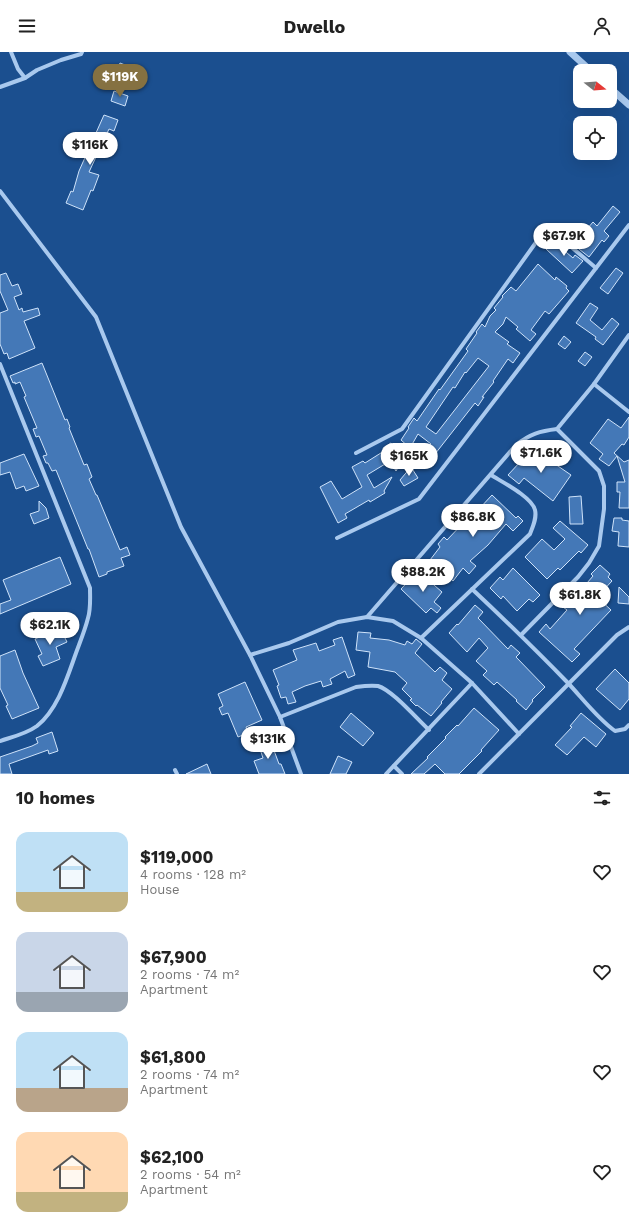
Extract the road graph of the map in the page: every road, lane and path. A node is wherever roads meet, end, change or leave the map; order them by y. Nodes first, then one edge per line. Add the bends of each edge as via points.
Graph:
1 (11, 52) edge
2 (82, 52) edge
3 (570, 52) edge
4 (583, 64) edge
5 (25, 78) junction
6 (0, 87) edge
7 (617, 94) edge
8 (629, 105) edge
9 (0, 191) edge
10 (629, 225) edge
11 (596, 268) junction
12 (629, 335) edge
13 (0, 364) edge
14 (594, 384) junction
15 (629, 412) edge
16 (557, 429) junction
17 (356, 453) dead end
18 (491, 474) junction
19 (338, 538) dead end
20 (472, 589) junction
21 (367, 617) junction
22 (629, 627) edge
23 (521, 635) junction
24 (421, 638) junction
25 (250, 655) junction
26 (472, 683) junction
27 (569, 684) junction
28 (280, 717) junction
29 (629, 725) edge
30 (429, 730) junction
31 (519, 734) junction
32 (0, 741) edge
33 (394, 766) junction
34 (301, 774) edge
35 (386, 774) edge
36 (402, 774) edge
37 (479, 774) edge

1 - 5 street
2 - 5 street via 37,70
3 - 4 street
5 - 6 street
7 - 8 street
9 - 25 street via 96,317 181,528
10 - 11 street
11 - 17 street via 556,234 542,234 402,429
11 - 19 street via 419,499
12 - 14 street
13 - 32 street via 90,588 90,607 78,649 52,708 38,725 29,731
14 - 15 street
14 - 16 street
16 - 18 street via 528,436 516,445
16 - 23 street via 599,471 604,486 599,546 578,577
18 - 20 street via 526,498 535,508 535,521 530,534
18 - 21 street
20 - 23 street
20 - 24 street
21 - 24 street via 393,621
21 - 25 street via 338,622 289,643
22 - 27 street via 617,635
23 - 27 street
24 - 26 street
25 - 28 street
26 - 30 street
26 - 31 street
27 - 29 street via 615,731 625,729
27 - 31 street
28 - 30 street via 356,687 378,686 390,693
28 - 34 street
30 - 33 street
31 - 37 street
33 - 35 street
33 - 36 street

